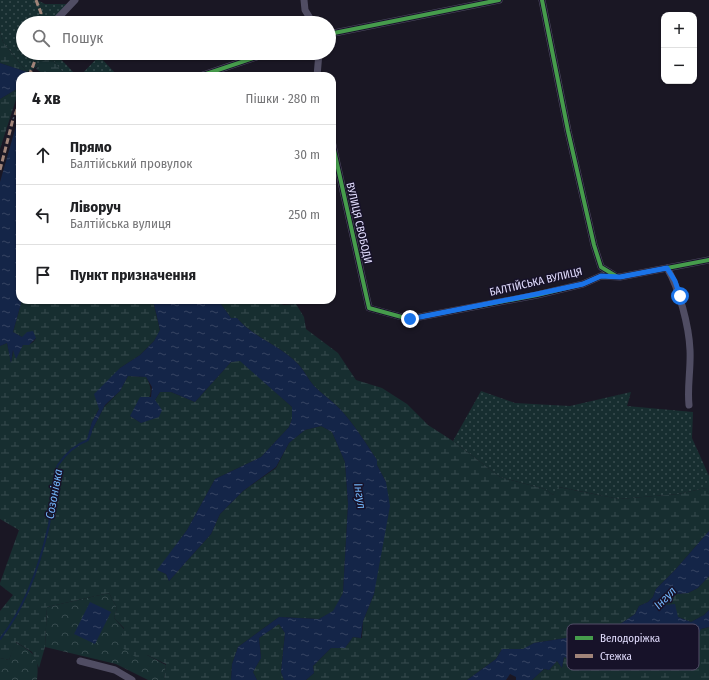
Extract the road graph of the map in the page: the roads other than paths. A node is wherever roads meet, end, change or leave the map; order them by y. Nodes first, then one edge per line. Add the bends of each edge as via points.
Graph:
1 (75, 0) edge
2 (304, 0) edge
3 (499, 0) edge
4 (542, 0) edge
5 (60, 16) edge
6 (309, 16) edge
7 (336, 33) edge
8 (247, 60) edge
9 (318, 60) edge
10 (212, 72) edge
11 (317, 72) edge
12 (336, 159) edge
13 (709, 260) edge
14 (667, 268) junction
15 (620, 277) junction
16 (369, 308) joint
17 (689, 405) dead end
18 (80, 661) dead end
19 (132, 680) edge

1 - 5 street
2 - 6 street
3 - 7 street
4 - 15 street via 594,245 601,267
8 - 10 street
9 - 11 street
12 - 16 street, ВУЛИЦЯ СВОБОДИ
13 - 14 street, БАЛТІЙСЬКА ВУЛИЦЯ
14 - 15 street, БАЛТІЙСЬКА ВУЛИЦЯ
14 - 17 street via 680,296 690,349 690,377 687,390
15 - 16 street, БАЛТІЙСЬКА ВУЛИЦЯ via 601,276 583,284 410,319
18 - 19 street via 116,670

